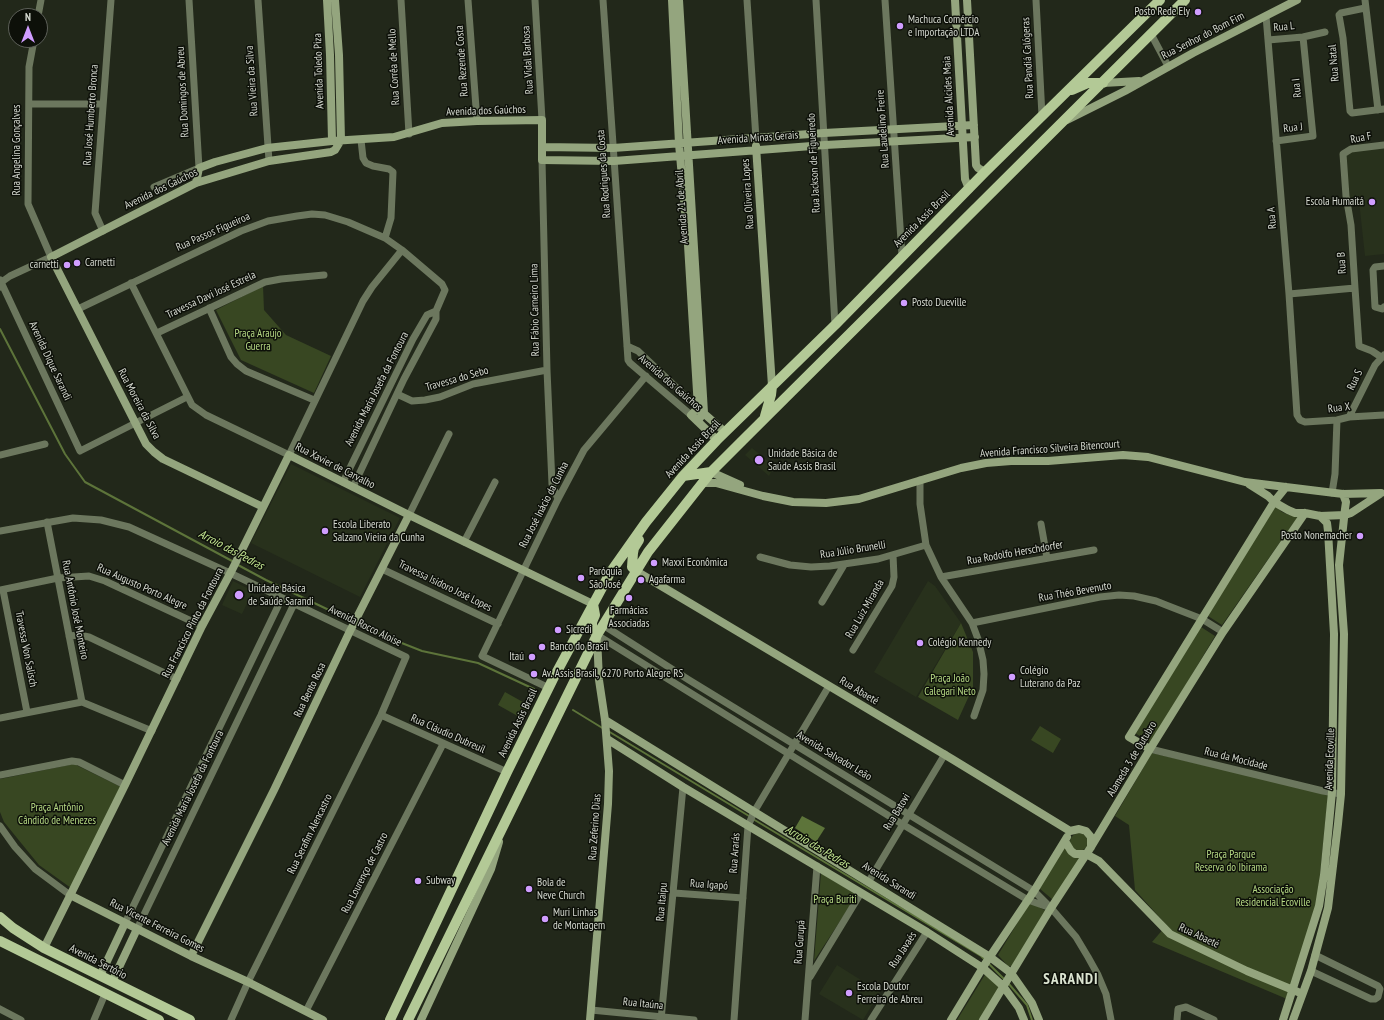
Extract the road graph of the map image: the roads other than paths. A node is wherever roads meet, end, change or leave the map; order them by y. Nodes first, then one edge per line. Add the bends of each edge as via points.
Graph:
1 (111, 0) edge
2 (189, 0) edge
3 (258, 0) edge
4 (327, 0) edge
5 (335, 0) edge
6 (401, 0) edge
7 (468, 0) edge
8 (535, 0) edge
9 (603, 0) edge
10 (747, 0) edge
11 (816, 0) edge
12 (885, 0) edge
13 (955, 0) edge
14 (967, 0) edge
15 (1036, 0) edge
16 (1160, 0) edge
17 (1185, 0) edge
18 (1297, 0) edge
19 (1364, 0) edge
20 (676, 1) edge
21 (1365, 8) junction
22 (1266, 16) junction
23 (1324, 32) dead end
24 (1151, 34) junction
25 (1303, 37) junction
26 (1268, 40) junction
27 (33, 48) edge
28 (334, 55) junction
29 (1168, 66) junction
30 (1142, 81) junction
31 (1102, 83) junction
32 (1068, 92) junction
33 (28, 104) junction
34 (103, 104) junction
35 (1381, 109) edge
36 (1042, 116) junction
37 (542, 120) junction
38 (477, 121) junction
39 (1061, 123) junction
40 (962, 125) junction
41 (974, 125) junction
42 (894, 129) junction
43 (824, 133) junction
44 (409, 134) junction
45 (1313, 136) joint
46 (963, 137) junction
47 (975, 137) junction
48 (756, 139) junction
49 (361, 140) junction
50 (336, 141) junction
51 (895, 141) junction
52 (1276, 141) junction
53 (688, 143) junction
54 (679, 144) junction
55 (825, 145) junction
56 (1384, 145) edge
57 (542, 147) junction
58 (267, 148) junction
59 (613, 148) junction
60 (756, 150) junction
61 (689, 154) junction
62 (1343, 154) joint
63 (680, 155) junction
64 (542, 160) junction
65 (269, 161) junction
66 (614, 161) junction
67 (199, 168) junction
68 (985, 172) junction
69 (196, 183) junction
70 (154, 187) dead end
71 (969, 189) junction
72 (990, 193) junction
73 (103, 231) junction
74 (385, 238) junction
75 (692, 245) junction
76 (402, 250) junction
77 (902, 256) junction
78 (50, 257) junction
79 (1384, 266) edge
80 (324, 275) dead end
81 (1, 283) edge
82 (131, 283) junction
83 (442, 284) joint
84 (1354, 288) junction
85 (1290, 294) junction
86 (1384, 307) edge
87 (209, 308) junction
88 (78, 309) junction
89 (436, 311) junction
90 (835, 325) junction
91 (157, 333) junction
92 (413, 339) junction
93 (422, 343) junction
94 (627, 346) junction
95 (1383, 356) edge
96 (547, 370) junction
97 (395, 374) junction
98 (646, 376) junction
99 (404, 379) junction
100 (772, 386) junction
101 (397, 394) junction
102 (187, 397) junction
103 (314, 400) junction
104 (701, 410) junction
105 (1384, 415) edge
106 (1349, 417) junction
107 (694, 418) junction
108 (764, 418) junction
109 (1298, 418) joint
110 (1337, 420) junction
111 (134, 423) junction
112 (725, 432) junction
113 (449, 434) dead end
114 (717, 440) junction
115 (45, 444) dead end
116 (0, 455) edge
117 (288, 455) junction
118 (711, 472) junction
119 (683, 476) junction
120 (920, 480) junction
121 (343, 482) junction
122 (495, 482) dead end
123 (1245, 482) junction
124 (703, 483) junction
125 (353, 487) junction
126 (1284, 490) junction
127 (1332, 493) junction
128 (1383, 493) edge
129 (1343, 494) junction
130 (763, 496) junction
131 (558, 499) junction
132 (1274, 502) junction
133 (263, 507) junction
134 (1288, 510) junction
135 (1305, 513) junction
136 (409, 515) junction
137 (1345, 515) junction
138 (1320, 516) junction
139 (47, 522) junction
140 (646, 522) junction
141 (1041, 524) dead end
142 (0, 531) edge
143 (464, 542) junction
144 (926, 545) junction
145 (1094, 550) dead end
146 (893, 555) junction
147 (760, 557) dead end
148 (1046, 558) junction
149 (844, 565) junction
150 (382, 568) junction
151 (524, 571) junction
152 (636, 571) junction
153 (231, 572) junction
154 (941, 577) junction
155 (58, 578) junction
156 (1, 590) edge
157 (282, 598) junction
158 (822, 602) dead end
159 (294, 604) junction
160 (593, 604) junction
161 (1202, 619) junction
162 (972, 623) junction
163 (498, 624) junction
164 (602, 625) junction
165 (202, 626) junction
166 (351, 630) junction
167 (1222, 632) junction
168 (1334, 634) junction
169 (1344, 634) junction
170 (597, 635) junction
171 (69, 636) junction
172 (853, 650) dead end
173 (406, 657) joint
174 (177, 679) junction
175 (689, 680) junction
176 (829, 686) junction
177 (549, 688) junction
178 (683, 690) junction
179 (82, 702) junction
180 (27, 712) junction
181 (381, 715) junction
182 (974, 716) dead end
183 (0, 718) edge
184 (605, 722) junction
185 (152, 731) junction
186 (606, 737) junction
187 (1129, 737) joint
188 (443, 744) junction
189 (794, 744) junction
190 (1150, 749) junction
191 (945, 754) junction
192 (788, 755) junction
193 (201, 766) junction
194 (213, 772) junction
195 (507, 772) junction
196 (0, 775) edge
197 (125, 785) junction
198 (683, 786) junction
199 (1332, 792) junction
200 (1340, 794) junction
201 (909, 813) junction
202 (506, 819) junction
203 (751, 819) junction
204 (902, 824) junction
205 (0, 826) edge
206 (1070, 831) junction
207 (1100, 833) junction
208 (1088, 834) junction
209 (1066, 841) junction
210 (1089, 851) junction
211 (817, 866) junction
212 (869, 881) junction
213 (1034, 891) junction
214 (674, 893) junction
215 (861, 893) junction
216 (70, 895) junction
217 (743, 898) junction
218 (1028, 900) junction
219 (1051, 908) junction
220 (0, 917) edge
221 (126, 923) junction
222 (137, 929) junction
223 (927, 932) junction
224 (1312, 932) junction
225 (1321, 936) junction
226 (0, 941) edge
227 (44, 948) junction
228 (1315, 955) junction
229 (191, 956) junction
230 (987, 962) junction
231 (1311, 971) junction
232 (1010, 975) junction
233 (100, 976) junction
234 (808, 979) junction
235 (112, 982) junction
236 (248, 982) junction
237 (1004, 985) junction
238 (1294, 990) junction
239 (105, 994) junction
240 (1303, 994) junction
241 (0, 1009) edge
242 (591, 1010) junction
243 (306, 1011) junction
244 (661, 1019) edge
245 (21, 1020) edge
246 (94, 1020) edge
247 (159, 1020) edge
248 (190, 1020) edge
249 (231, 1020) edge
250 (323, 1020) edge
251 (390, 1020) edge
252 (408, 1020) edge
253 (421, 1020) edge
254 (590, 1020) edge
255 (694, 1020) edge
256 (734, 1020) edge
257 (805, 1020) edge
258 (871, 1020) edge
259 (951, 1020) edge
260 (983, 1020) edge
261 (1024, 1020) edge
262 (1039, 1020) edge
263 (1111, 1020) edge
264 (1177, 1020) edge
265 (1214, 1020) edge
266 (1283, 1020) edge
267 (1293, 1020) edge

1 - 34 street, Rua José Humberto Bronca
2 - 67 street, Rua Domingos de Abreu
3 - 58 street, Rua Vieira da Silva
4 - 28 street, Avenida Toledo Piza
5 - 28 street, Avenida Toledo Piza
6 - 44 street, Rua Corrêa de Mello
7 - 38 street, Rua Rezende Costa
8 - 37 street, Rua Vidal Barbosa
9 - 59 street, Rua Rodrigues da Costa
10 - 48 street, Rua Oliveira Lopes
11 - 43 street, Rua Jackson de Figueiredo
12 - 42 street, Rua Laudelino Freire
13 - 40 street, Avenida Alcides Maia
14 - 41 street
15 - 36 street, Rua Pandiá Calógeras
16 - 32 main road, Avenida Assis Brasil
17 - 24 main road
18 - 22 street, Rua Senhor do Bom Fim
19 - 21 street
20 - 53 street, Avenida 21 de Abril
20 - 54 street, Avenida 21 de Abril
21 - 35 street
21 - 35 street, Rua Natal via 1339,14 1350,111 1352,113
22 - 26 street, Rua A
22 - 29 street, Rua Senhor do Bom Fim
23 - 25 street, Rua L
24 - 29 street
24 - 31 main road
25 - 26 street, Rua L
25 - 45 street, Rua I
26 - 52 street, Rua A
27 - 33 street, Rua Angelina Gonçalves
28 - 50 street, Avenida Toledo Piza
29 - 30 street, Rua Senhor do Bom Fim
30 - 31 street, Rua Senhor do Bom Fim
30 - 39 street, Rua Senhor do Bom Fim
31 - 32 main road via 1088,83
31 - 39 main road
32 - 36 main road, Avenida Assis Brasil
33 - 34 street
33 - 78 street, Rua Angelina Gonçalves via 28,204
34 - 73 street, Rua José Humberto Bronca via 95,213
36 - 68 main road, Avenida Assis Brasil
37 - 38 street, Avenida dos Gaúchos
37 - 57 street, Rua Fábio Carneiro Lima
38 - 44 street, Avenida dos Gaúchos via 442,123
39 - 72 main road
40 - 41 street, Avenida Minas Gerais
40 - 42 street, Avenida Minas Gerais
40 - 46 street, Avenida Alcides Maia
41 - 47 street
42 - 43 street, Avenida Minas Gerais
42 - 51 street, Rua Laudelino Freire
43 - 48 street, Avenida Minas Gerais
43 - 55 street, Rua Jackson de Figueiredo
44 - 49 street, Avenida dos Gaúchos via 394,138
45 - 52 street, Rua J
46 - 47 street, Avenida Minas Gerais
46 - 51 street, Avenida Minas Gerais
46 - 71 street, Avenida Alcides Maia via 965,179
47 - 68 street via 976,165
48 - 53 street, Avenida Minas Gerais
48 - 60 street, Rua Oliveira Lopes
49 - 50 street, Avenida dos Gaúchos
49 - 74 street via 366,163 391,169 393,172 391,218
50 - 58 street, Avenida dos Gaúchos
50 - 65 street, Avenida dos Gaúchos via 336,150 331,152
51 - 55 street, Avenida Minas Gerais
51 - 77 street, Rua Laudelino Freire
52 - 85 street, Rua A
53 - 54 street, Avenida Minas Gerais
53 - 61 street, Avenida 21 de Abril
54 - 59 street, Avenida Minas Gerais
54 - 63 street, Avenida 21 de Abril
55 - 60 street, Avenida Minas Gerais
55 - 90 street, Rua Jackson de Figueiredo
56 - 62 street, Rua F via 1351,149
57 - 59 street, Avenida Minas Gerais
57 - 64 street, Rua Fábio Carneiro Lima
58 - 65 street, Rua Vieira da Silva
58 - 67 street, Avenida dos Gaúchos
59 - 66 street, Rua Rodrigues da Costa
60 - 61 street, Avenida Minas Gerais
60 - 100 street, Rua Oliveira Lopes
61 - 63 street, Avenida Minas Gerais
61 - 75 street, Avenida 21 de Abril
62 - 84 street, Rua B via 1351,225
63 - 66 street, Avenida Minas Gerais
63 - 75 street, Avenida 21 de Abril
64 - 66 street, Avenida Minas Gerais
64 - 96 street, Rua Fábio Carneiro Lima
65 - 69 street, Avenida dos Gaúchos
66 - 94 street, Rua Rodrigues da Costa
67 - 69 street, Rua Domingos de Abreu
67 - 70 street, Avenida dos Gaúchos
68 - 71 main road, Avenida Assis Brasil
69 - 73 street, Avenida dos Gaúchos
71 - 72 main road
71 - 77 main road, Avenida Assis Brasil
72 - 108 main road
73 - 78 street, Avenida dos Gaúchos
74 - 76 street, Rua Passos Figueiroa
74 - 82 street, Rua Passos Figueiroa via 325,215 283,218 254,225
75 - 104 street, Avenida 21 de Abril
76 - 83 street, Rua Passos Figueiroa
76 - 103 street, Rua Francisco Pinto da Fontoura via 363,301
77 - 90 main road, Avenida Assis Brasil
78 - 81 street, Avenida dos Gaúchos
78 - 88 street, Rua Moreira da Silva
79 - 86 street via 1375,267 1373,270 1375,307
80 - 87 street, Travessa Davi José Estrela via 265,282
81 - 111 street, Avenida Dique Sarandi via 80,451
82 - 88 street, Rua Passos Figueiroa
82 - 91 street, Rua Xavier de Carvalho
83 - 89 street, Avenida Maria Josefa da Fontoura via 445,292
84 - 85 street
84 - 95 street, Rua B via 1359,346
85 - 109 street, Rua A
87 - 91 street, Travessa Davi José Estrela
87 - 103 street via 231,357 237,364 246,371
88 - 111 street, Rua Moreira da Silva
89 - 92 street, Avenida Maria Josefa da Fontoura via 427,316
89 - 93 street, Avenida Maria Josefa da Fontoura via 436,319
90 - 100 main road, Avenida Assis Brasil
91 - 102 street, Rua Xavier de Carvalho
92 - 93 street
92 - 97 street, Avenida Maria Josefa da Fontoura
93 - 99 street, Avenida Maria Josefa da Fontoura
94 - 98 street, Avenida dos Gaúchos via 630,363
94 - 104 street, Avenida dos Gaúchos via 638,350
95 - 106 street, Rua S via 1375,365
96 - 101 street, Travessa do Sebo via 473,384 425,400 412,401
96 - 131 street, Rua Fábio Carneiro Lima via 552,484
97 - 99 street
97 - 121 street, Avenida Maria Josefa da Fontoura
98 - 107 street, Avenida dos Gaúchos
98 - 131 street, Rua José Inácio da Cunha via 584,450
99 - 101 street, Avenida Maria Josefa da Fontoura
100 - 108 main road
100 - 112 main road, Avenida Assis Brasil
101 - 125 street, Avenida Maria Josefa da Fontoura
102 - 111 street
102 - 117 street, Rua Xavier de Carvalho via 192,405 206,415
103 - 117 street, Rua Francisco Pinto da Fontoura
104 - 107 street
104 - 112 street, Avenida dos Gaúchos
105 - 106 street, Rua X
106 - 110 street, Rua X
107 - 114 street, Avenida dos Gaúchos
108 - 118 main road
109 - 110 street, Rua X via 1305,422
110 - 127 street
111 - 133 street, Rua Moreira da Silva via 146,444 163,459
112 - 114 main road, Avenida Assis Brasil
113 - 136 street, Rua Bento Rosa
114 - 119 main road, Avenida Assis Brasil
115 - 116 street
117 - 121 street, Rua Xavier de Carvalho
117 - 133 street, Rua Francisco Pinto da Fontoura
118 - 119 main road
118 - 124 main road
118 - 130 street, Avenida Francisco Silveira Bitencourt
119 - 140 main road, Avenida Assis Brasil
120 - 123 street, Avenida Francisco Silveira Bitencourt via 986,463 1123,455 1148,457
120 - 130 street, Avenida Francisco Silveira Bitencourt via 842,502 792,502
120 - 144 street via 920,504
121 - 125 street, Rua Xavier de Carvalho
122 - 143 street
123 - 126 street, Avenida Francisco Silveira Bitencourt
123 - 132 street, Avenida Francisco Silveira Bitencourt
124 - 130 street, Avenida Francisco Silveira Bitencourt via 716,483
124 - 152 main road
125 - 136 street, Rua Xavier de Carvalho
126 - 127 street, Avenida Francisco Silveira Bitencourt
126 - 132 street, Alameda 3 de Outubro
126 - 134 street via 1284,502
127 - 129 street, Avenida Francisco Silveira Bitencourt
128 - 129 street, Avenida Francisco Silveira Bitencourt
128 - 137 street, Avenida Francisco Silveira Bitencourt
129 - 137 street, Avenida Ecoville via 1346,502
131 - 151 street, Rua José Inácio da Cunha
132 - 134 street, Avenida Francisco Silveira Bitencourt
132 - 161 street, Alameda 3 de Outubro
133 - 153 street, Rua Francisco Pinto da Fontoura
134 - 135 street, Avenida Francisco Silveira Bitencourt
135 - 138 street, Avenida Francisco Silveira Bitencourt
135 - 167 street, Alameda 3 de Outubro
136 - 143 street, Rua Xavier de Carvalho
136 - 150 street, Rua Bento Rosa
137 - 138 street, Avenida Francisco Silveira Bitencourt
137 - 169 street, Avenida Ecoville via 1338,565
138 - 168 street, Avenida Ecoville via 1327,522 1328,530
139 - 142 street, Avenida Rocco Aloise
139 - 153 street, Avenida Rocco Aloise via 83,518 129,527
139 - 155 street, Rua Antônio José Monteiro
140 - 152 main road via 644,532 634,548 632,567
140 - 160 main road, Avenida Assis Brasil via 610,573
141 - 148 street
143 - 151 street, Rua Xavier de Carvalho
144 - 146 street, Rua Júlio Brunelli
144 - 154 street
145 - 148 street, Rua Rodolfo Herschdorfer
146 - 149 street, Rua Júlio Brunelli
146 - 172 street, Rua Luiz Miranda via 892,586
147 - 149 street, Rua Júlio Brunelli via 790,565
148 - 154 street, Rua Rodolfo Herschdorfer
149 - 158 street
150 - 163 street, Travessa Isidoro José Lopes
150 - 166 street, Rua Bento Rosa
151 - 160 street, Rua Xavier de Carvalho
151 - 163 street, Rua José Inácio da Cunha
152 - 164 main road
152 - 176 street, Rua Abaeté
153 - 157 street, Avenida Rocco Aloise
153 - 165 street, Rua Francisco Pinto da Fontoura
154 - 162 street
155 - 156 street, Rua Augusto Porto Alegre
155 - 165 street, Rua Augusto Porto Alegre via 82,575 94,577
155 - 171 street, Rua Antônio José Monteiro
156 - 180 street, Travessa Von Salisch
157 - 159 street, Avenida Rocco Aloise
157 - 193 street, Avenida Maria Josefa da Fontoura
159 - 166 street, Avenida Rocco Aloise
159 - 194 street, Avenida Maria Josefa da Fontoura
160 - 170 main road via 595,615 592,628
160 - 177 main road, Avenida Assis Brasil
161 - 162 street, Rua Théo Bevenuto via 1156,601 1118,595
161 - 167 street, Rua Théo Bevenuto
161 - 187 street, Alameda 3 de Outubro
162 - 182 street via 983,660 984,674 982,697
163 - 177 street, Rua José Inácio da Cunha via 482,656
164 - 170 main road
164 - 175 street, Avenida Salvador Leão
165 - 174 street, Rua Francisco Pinto da Fontoura
166 - 173 street, Avenida Rocco Aloise
166 - 229 street, Rua Bento Rosa
167 - 190 street, Alameda 3 de Outubro
168 - 169 street
168 - 199 street, Avenida Ecoville
169 - 200 street, Avenida Ecoville
170 - 178 street, Avenida Salvador Leão
170 - 184 street, Rua Zeferino Dias via 599,680
170 - 202 main road
171 - 174 street via 89,637
171 - 179 street, Rua Antônio José Monteiro
173 - 181 street, Rua Serafim Alencastro
174 - 185 street, Rua Francisco Pinto da Fontoura
175 - 178 street
175 - 189 street, Avenida Salvador Leão
176 - 189 street, Rua Ararás
176 - 191 street, Rua Abaeté
177 - 195 main road, Avenida Assis Brasil
178 - 192 street, Avenida Salvador Leão
179 - 180 street
179 - 185 street
180 - 183 street
181 - 188 street, Rua Cláudio Dubreuil
181 - 236 street, Rua Serafim Alencastro
184 - 186 street, Rua Zeferino Dias
184 - 203 street, Avenida Sarandi
185 - 197 street, Rua Francisco Pinto da Fontoura
186 - 198 street, Avenida Sarandi
186 - 242 street, Rua Zeferino Dias via 608,804
187 - 190 street, Rua da Mocidade
188 - 195 street, Rua Cláudio Dubreuil
188 - 243 street, Rua Lourenço de Castro
189 - 192 street, Rua Ararás
189 - 201 street, Avenida Salvador Leão
190 - 199 street, Rua da Mocidade
190 - 207 street, Alameda 3 de Outubro
191 - 201 street, Rua Batovi
191 - 206 street, Rua Abaeté
192 - 203 street, Rua Ararás
192 - 204 street, Avenida Salvador Leão
193 - 194 street
193 - 221 street, Avenida Maria Josefa da Fontoura
194 - 222 street, Avenida Maria Josefa da Fontoura
195 - 251 main road, Avenida Assis Brasil
196 - 197 street via 72,761
197 - 216 street, Rua Francisco Pinto da Fontoura
198 - 203 street, Avenida Sarandi
198 - 214 street, Rua Itaipu
199 - 200 street, Rua da Mocidade
199 - 224 street, Avenida Ecoville via 1319,906
200 - 225 street, Avenida Ecoville via 1328,908
201 - 204 street, Rua Batovi
201 - 213 street, Avenida Salvador Leão
202 - 252 main road
202 - 253 street via 491,869
203 - 211 street, Avenida Sarandi
203 - 212 street, Avenida Sarandi
203 - 217 street, Rua Ararás
204 - 212 street, Rua Batovi
204 - 218 street, Avenida Salvador Leão
205 - 216 street, Rua Vicente Ferreira Gomes via 15,848 35,869
206 - 208 street via 1079,829
206 - 209 street
207 - 208 street
207 - 210 street, Alameda 3 de Outubro
208 - 210 street via 1091,837
209 - 210 street via 1075,854
209 - 213 street
210 - 219 street, Alameda 3 de Outubro
210 - 238 street, Rua Abaeté via 1170,934 1247,971
211 - 215 street, Avenida Sarandi
211 - 234 street, Rua Gurupá
212 - 230 street, Avenida Sarandi
213 - 218 street
213 - 219 street, Avenida Salvador Leão
214 - 217 street, Rua Igapó
214 - 244 street, Rua Itaipu
215 - 223 street, Avenida Sarandi
215 - 234 street
216 - 221 street, Rua Vicente Ferreira Gomes
216 - 227 street, Rua Francisco Pinto da Fontoura
217 - 256 street, Rua Ararás
218 - 219 street, Avenida Salvador Leão
218 - 230 street
219 - 232 street, Alameda 3 de Outubro
219 - 263 street, Avenida Salvador Leão via 1076,937 1098,975 1106,994
220 - 227 main road, Avenida Sertório
221 - 222 street, Rua Vicente Ferreira Gomes
221 - 233 street, Avenida Maria Josefa da Fontoura
222 - 229 street, Rua Vicente Ferreira Gomes
222 - 235 street, Avenida Maria Josefa da Fontoura
223 - 230 street, Avenida Sarandi
223 - 258 street, Rua Javaés
224 - 225 street
224 - 238 street, Avenida Ecoville
225 - 228 street, Avenida Ecoville
226 - 239 main road
227 - 233 main road, Avenida Sertório
228 - 231 street, Avenida Ecoville
228 - 231 street via 1378,986 1378,997 1371,999
229 - 236 street, Rua Vicente Ferreira Gomes
230 - 232 street, Avenida Sarandi
230 - 237 street, Avenida Sarandi
230 - 259 street
231 - 240 street, Avenida Ecoville
232 - 237 street, Alameda 3 de Outubro
232 - 262 street, Avenida Sarandi via 1032,1003
233 - 235 main road, Avenida Sertório
234 - 257 street, Rua Gurupá
235 - 248 main road, Avenida Sertório
236 - 243 street, Rua Vicente Ferreira Gomes
236 - 249 street, Rua Serafim Alencastro
237 - 260 street, Alameda 3 de Outubro
237 - 261 street, Avenida Sarandi
238 - 240 street, Rua Abaeté
238 - 266 street, Avenida Ecoville
239 - 246 street
239 - 247 main road
240 - 267 street, Avenida Ecoville
241 - 245 street
242 - 244 street, Rua Itaúna
242 - 254 street, Rua Zeferino Dias
243 - 250 street, Rua Vicente Ferreira Gomes
244 - 255 street, Rua Itaúna
264 - 265 street via 1178,1009 1186,1007

